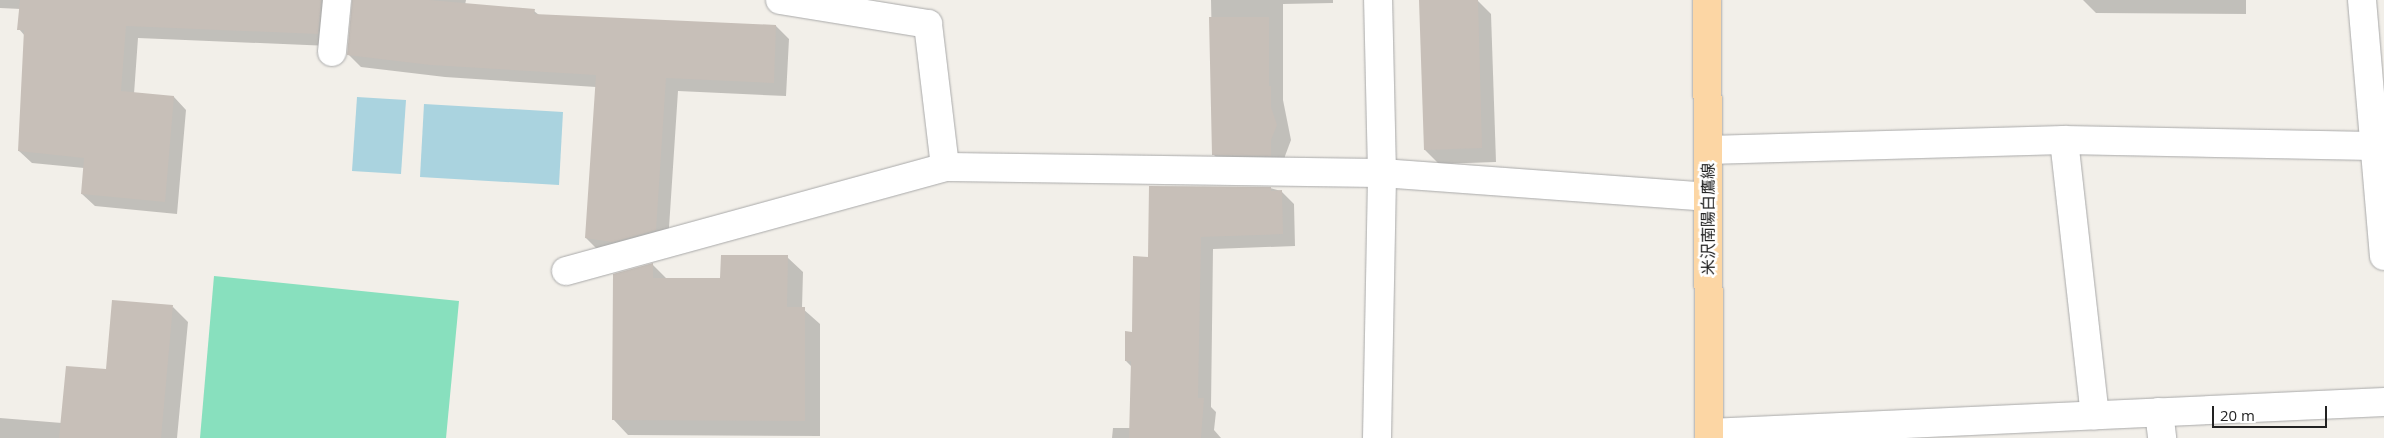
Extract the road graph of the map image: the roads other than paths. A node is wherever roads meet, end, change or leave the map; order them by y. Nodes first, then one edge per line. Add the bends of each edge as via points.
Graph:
1 (337, 0) edge
2 (780, 0) edge
3 (1378, 0) edge
4 (1708, 0) edge
5 (2362, 0) edge
6 (332, 52) dead end
7 (2064, 140) junction
8 (2373, 146) junction
9 (1708, 150) junction
10 (945, 167) junction
11 (1382, 172) junction
12 (1706, 197) junction
13 (2384, 256) edge
14 (566, 271) dead end
15 (2384, 402) edge
16 (2095, 415) junction
17 (2161, 425) edge
18 (1709, 435) edge
19 (1377, 438) edge

1 - 6 street
2 - 10 street via 928,24
3 - 11 street
4 - 9 main road, 米沢南陽白鷹線
5 - 8 street
7 - 8 street
7 - 9 street
7 - 16 street
8 - 13 street
9 - 12 main road, 米沢南陽白鷹線
10 - 11 street
10 - 14 street
11 - 12 street
11 - 19 street
12 - 18 main road, 米沢南陽白鷹線
15 - 17 street
16 - 17 street
16 - 18 street

